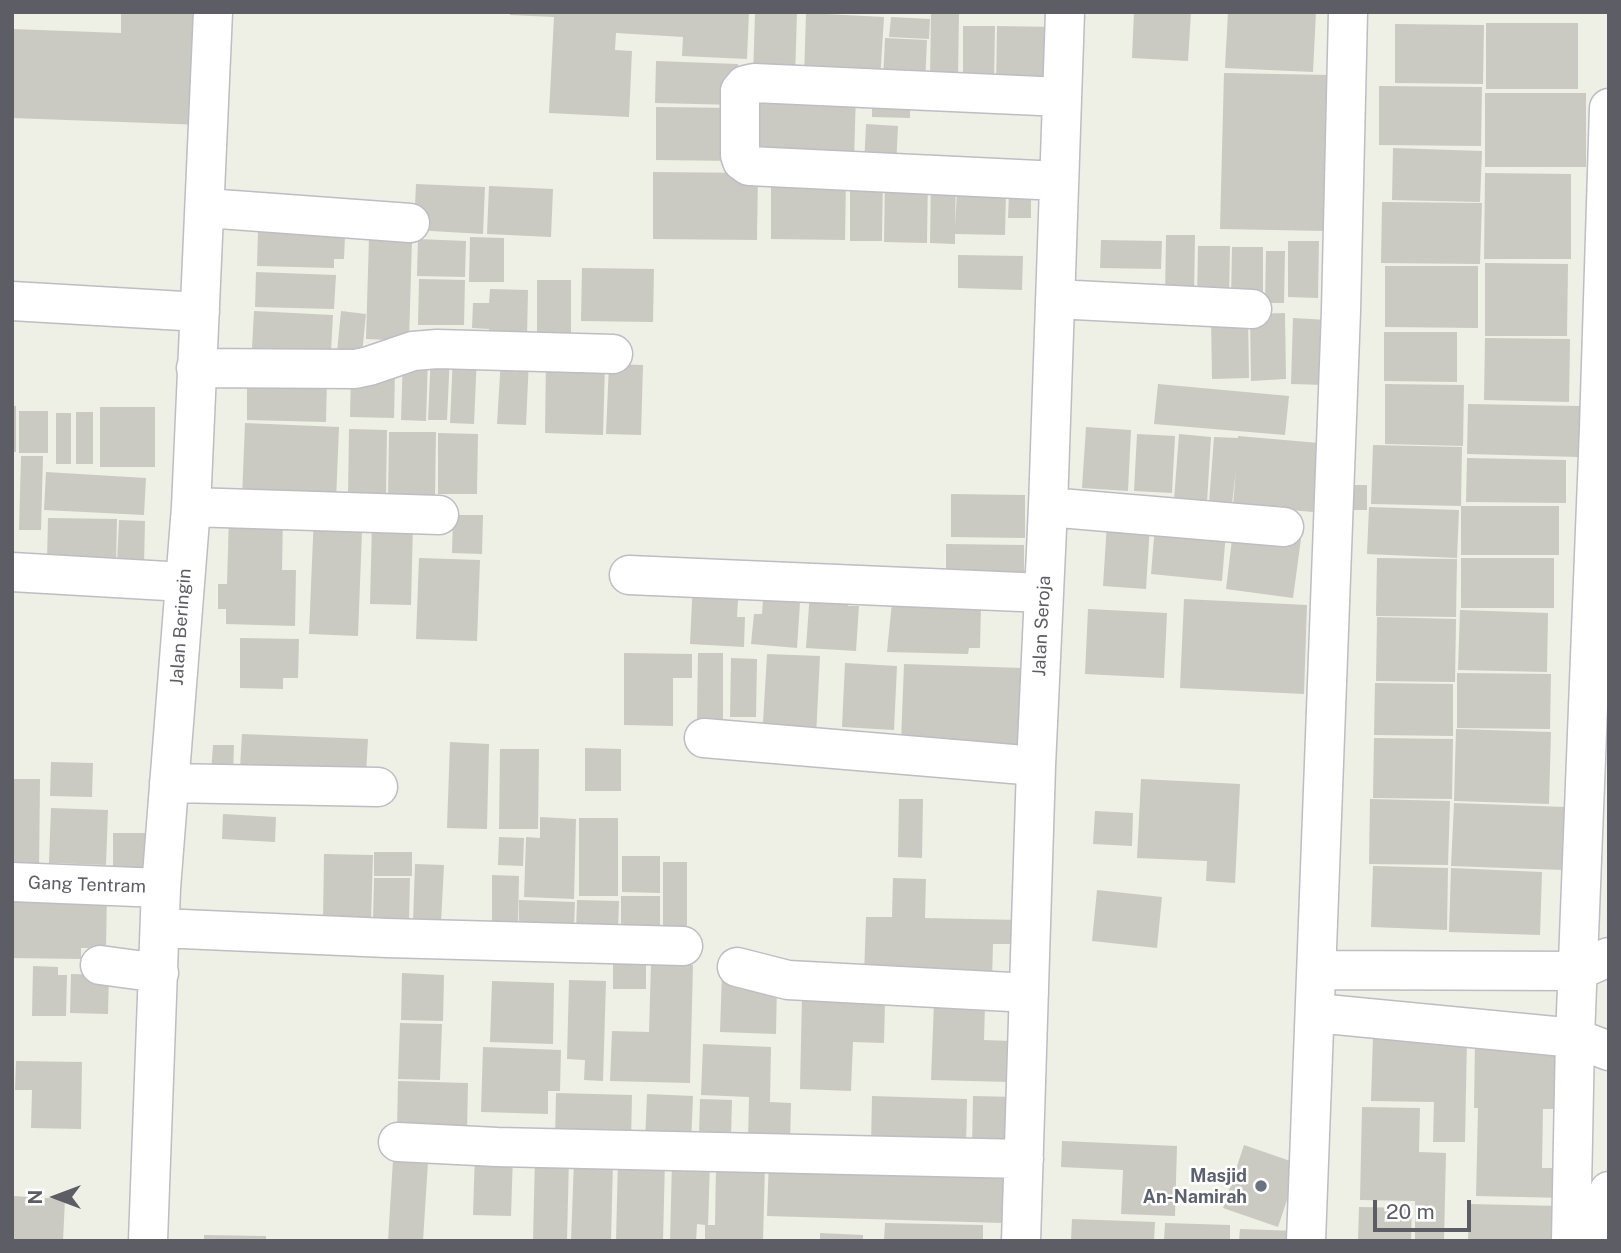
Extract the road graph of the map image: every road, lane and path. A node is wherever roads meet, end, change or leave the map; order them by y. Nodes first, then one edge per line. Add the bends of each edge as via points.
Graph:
1 (213, 12) edge
2 (1065, 12) edge
3 (1348, 12) edge
4 (1062, 97) junction
5 (1609, 108) edge
6 (1059, 181) junction
7 (206, 208) junction
8 (410, 223) dead end
9 (1055, 299) junction
10 (12, 301) edge
11 (1252, 309) dead end
12 (200, 312) junction
13 (613, 354) dead end
14 (196, 368) junction
15 (1604, 428) edge
16 (191, 507) junction
17 (1048, 507) junction
18 (439, 515) dead end
19 (1284, 527) dead end
20 (12, 572) edge
21 (629, 575) dead end
22 (184, 582) junction
23 (1044, 593) junction
24 (704, 738) dead end
25 (1036, 766) junction
26 (169, 783) junction
27 (378, 787) dead end
28 (12, 882) edge
29 (162, 888) junction
30 (160, 928) junction
31 (683, 946) dead end
32 (1593, 964) edge
33 (100, 965) dead end
34 (737, 967) dead end
35 (1317, 970) junction
36 (159, 973) junction
37 (1029, 993) junction
38 (1315, 1013) junction
39 (1592, 1044) edge
40 (398, 1142) dead end
41 (1024, 1159) junction
42 (1609, 1191) edge
43 (148, 1241) edge
44 (1021, 1241) edge
45 (1306, 1241) edge
46 (1571, 1241) edge
47 (1607, 1241) edge

1 - 7 street, Jalan Beringin
2 - 4 street, Jalan Seroja
3 - 35 street
4 - 6 street, Jalan Seroja
4 - 6 street via 754,83 740,91 740,155 749,166
5 - 15 street
6 - 9 street, Jalan Seroja
7 - 8 street
7 - 12 street, Jalan Beringin
9 - 11 street
9 - 17 street, Jalan Seroja
10 - 12 street
12 - 14 street, Jalan Beringin
13 - 14 street via 437,349 414,351 355,369
14 - 16 street, Jalan Beringin
15 - 32 street
16 - 18 street
16 - 22 street, Jalan Beringin
17 - 19 street
17 - 23 street, Jalan Seroja
20 - 22 street
21 - 23 street
22 - 26 street, Jalan Beringin
23 - 25 street, Jalan Seroja
24 - 25 street
25 - 37 street, Jalan Seroja
26 - 27 street
26 - 29 street, Jalan Beringin
28 - 29 street, Gang Tentram
29 - 30 street, Jalan Beringin
30 - 31 street
30 - 36 street, Jalan Beringin
32 - 35 street
32 - 39 street
33 - 36 street
34 - 37 street via 789,980
35 - 38 street
36 - 43 street, Jalan Beringin
37 - 41 street, Jalan Seroja
38 - 39 street
38 - 45 street
39 - 46 street
40 - 41 street
41 - 44 street, Jalan Seroja
42 - 47 street

